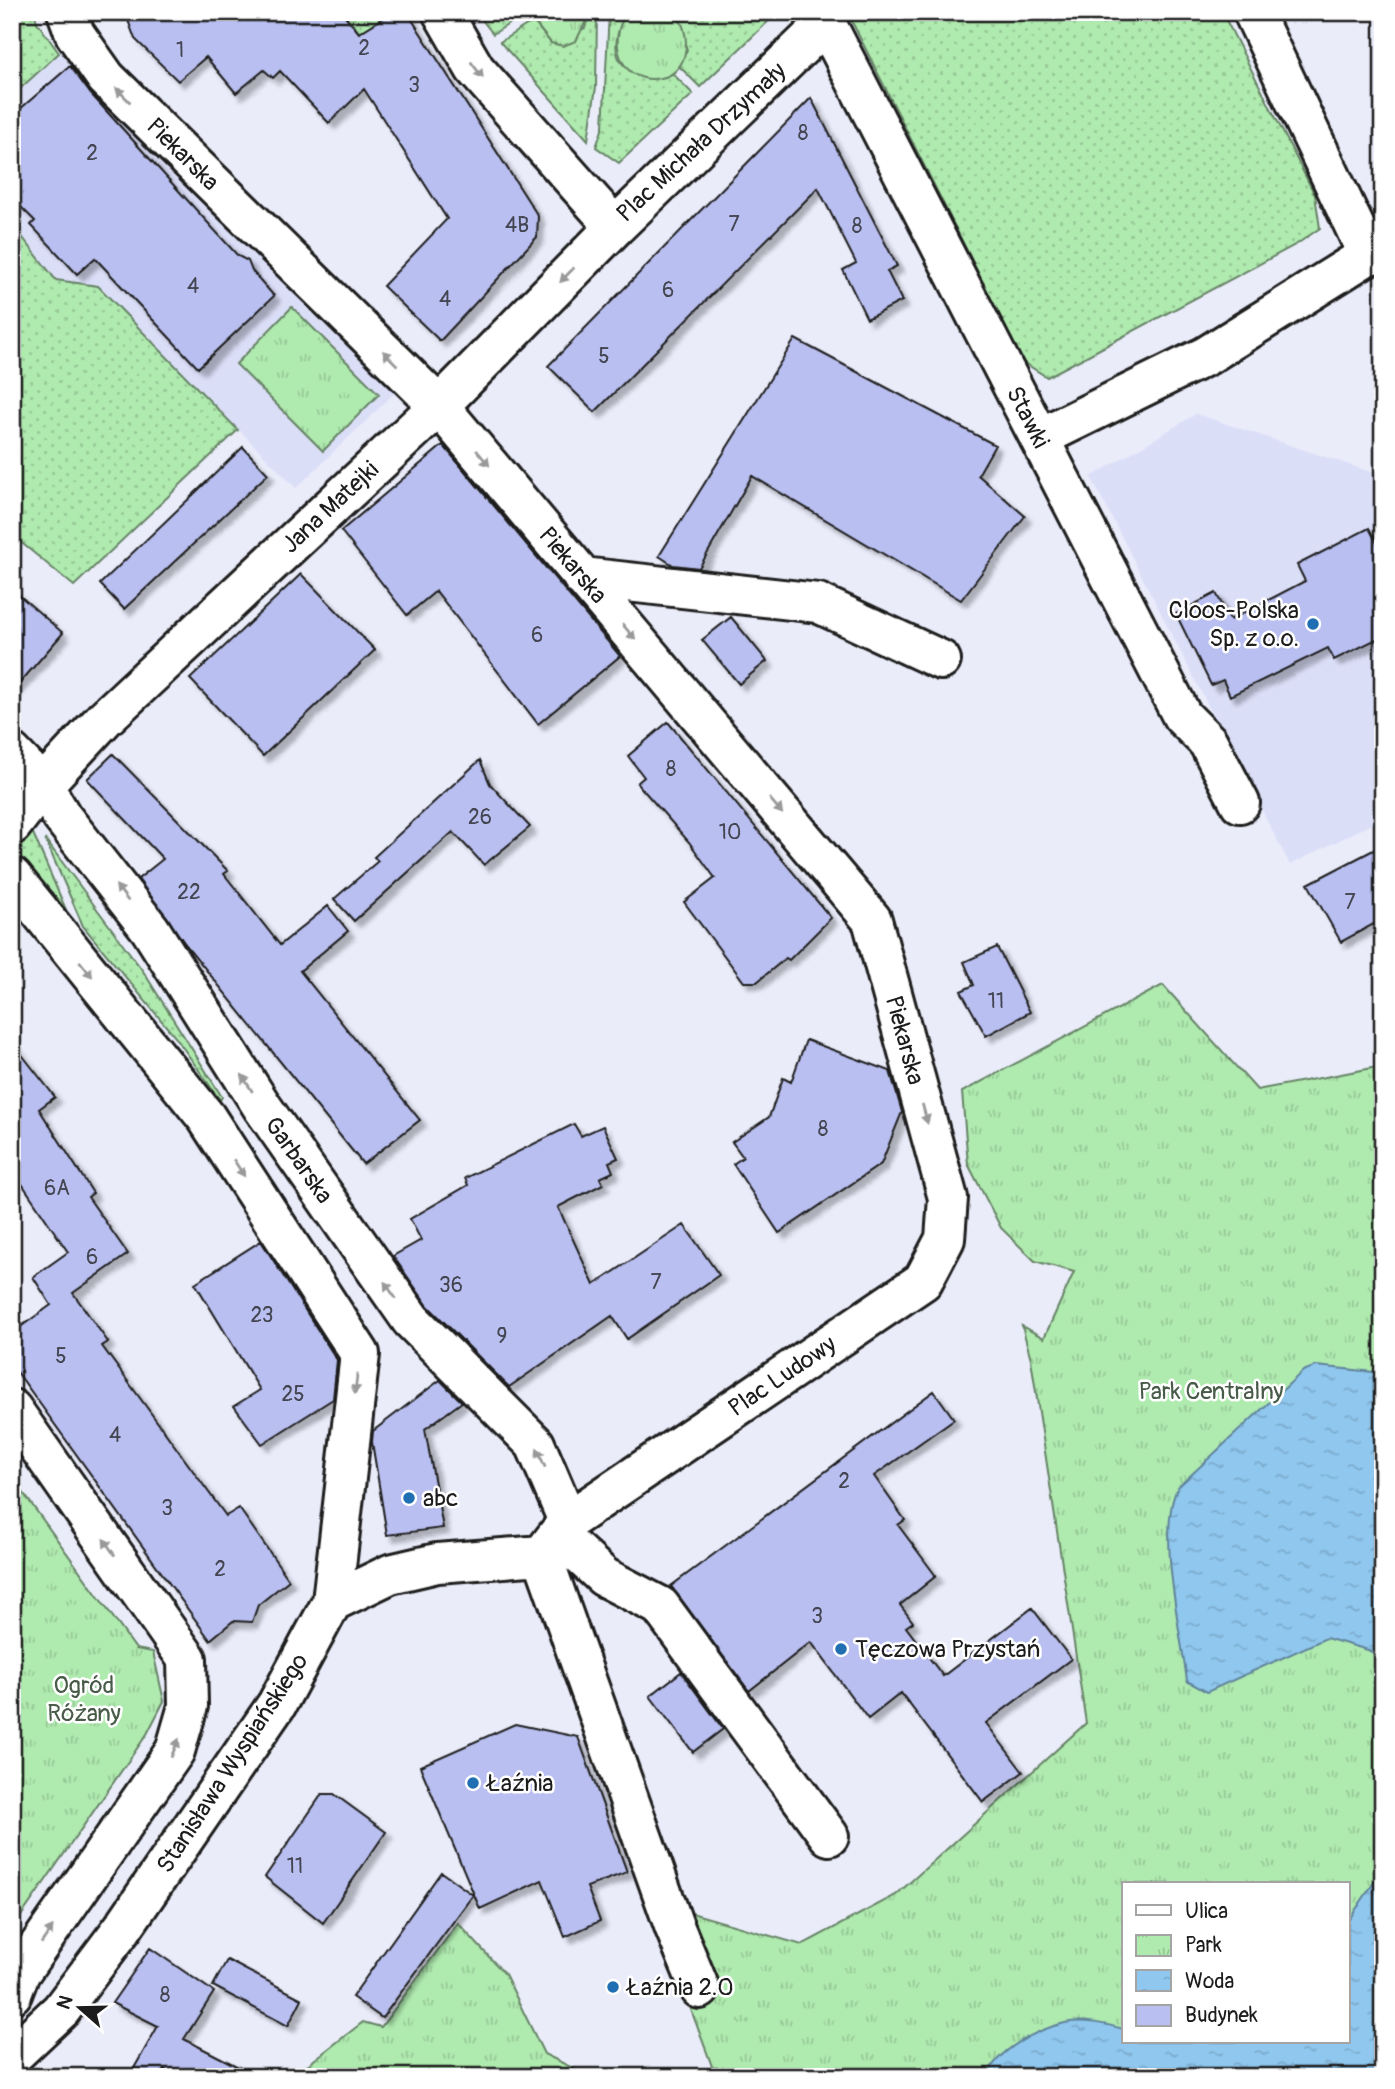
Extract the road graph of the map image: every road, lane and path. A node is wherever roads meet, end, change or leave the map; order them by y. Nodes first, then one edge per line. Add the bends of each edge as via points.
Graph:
1 (68, 12) edge
2 (442, 12) edge
3 (1253, 12) edge
4 (823, 18) edge
5 (615, 227) junction
6 (1376, 253) edge
7 (439, 406) junction
8 (1039, 439) junction
9 (582, 577) junction
10 (941, 660) dead end
11 (12, 753) edge
12 (43, 785) junction
13 (1240, 803) dead end
14 (12, 825) edge
15 (12, 877) edge
16 (948, 1198) joint
17 (12, 1409) edge
18 (556, 1537) junction
19 (332, 1602) junction
20 (829, 1836) dead end
21 (700, 1989) dead end
22 (12, 1994) edge
23 (12, 2056) edge

7 -> 1 street, Piekarska via 106,78 75,34
2 -> 5 street, Plac Michała Drzymały via 475,69
3 - 6 street
4 - 5 street, Plac Michała Drzymały
4 - 8 street, Stawki
5 -> 7 street, Jana Matejki
6 - 8 street via 1206,356
7 -> 9 street, Piekarska
7 - 12 street, Jana Matejki via 105,718
8 - 13 street, Stawki via 1182,716 1208,742
9 - 10 street via 818,603
9 -> 16 street, Piekarska via 872,920
11 - 12 street, Garbarska
12 - 14 street
18 -> 12 street, Garbarska via 535,1444 411,1320 263,1108 150,929 62,817
15 -> 19 street via 206,1117 360,1354
16 - 18 street, Plac Ludowy via 945,1239 923,1281
22 -> 17 street via 20,1973 175,1751 188,1706 187,1659
18 - 19 street via 390,1574
18 - 20 street via 604,1577 660,1606
18 - 21 street, Garbarska via 665,1902
19 - 23 street, Stanisława Wyspiańskiego via 276,1704 122,1929 61,2010

